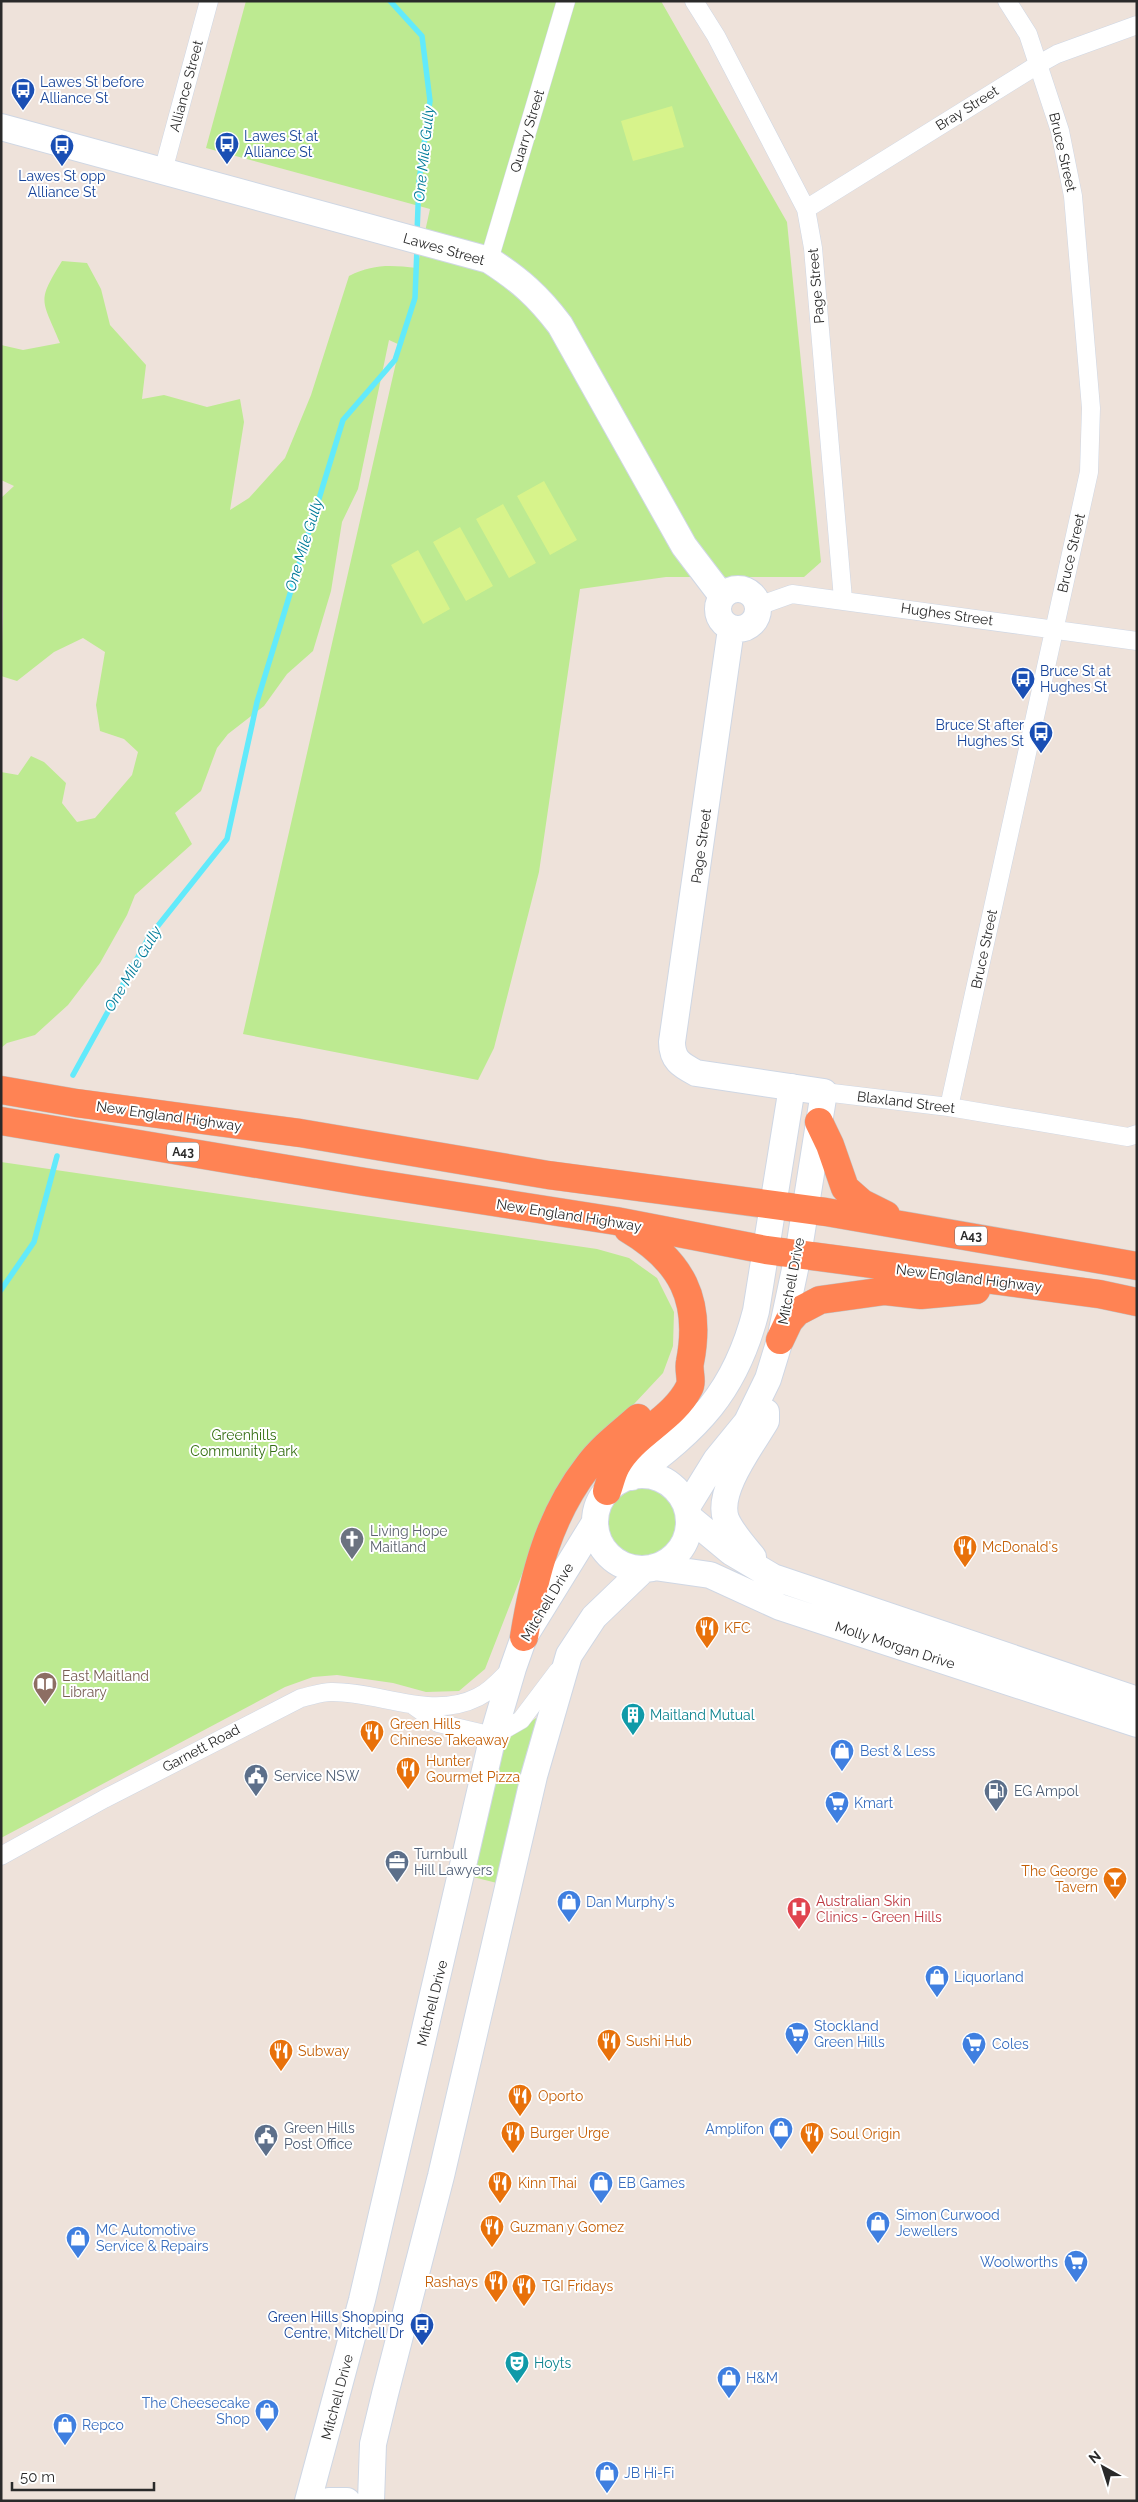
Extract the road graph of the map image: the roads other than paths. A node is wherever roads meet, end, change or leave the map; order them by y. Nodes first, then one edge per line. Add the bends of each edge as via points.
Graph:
1 (209, 1) edge
2 (566, 1) edge
3 (694, 1) edge
4 (1007, 1) edge
5 (1137, 25) edge
6 (1039, 64) junction
7 (1, 127) edge
8 (163, 172) junction
9 (806, 208) junction
10 (489, 260) junction
11 (722, 596) junction
12 (843, 599) junction
13 (758, 606) junction
14 (731, 628) junction
15 (1054, 629) junction
16 (1137, 641) edge
17 (677, 1063) joint
18 (792, 1087) junction
19 (1, 1090) edge
20 (824, 1092) junction
21 (949, 1107) junction
22 (1, 1121) edge
23 (819, 1122) junction
24 (1137, 1134) edge
25 (773, 1204) junction
26 (804, 1208) junction
27 (616, 1221) junction
28 (908, 1225) junction
29 (766, 1250) junction
30 (798, 1255) junction
31 (1137, 1266) edge
32 (1032, 1286) junction
33 (1137, 1302) edge
34 (780, 1340) junction
35 (689, 1364) junction
36 (768, 1379) junction
37 (632, 1477) junction
38 (607, 1491) junction
39 (688, 1512) junction
40 (595, 1522) junction
41 (649, 1568) junction
42 (773, 1577) junction
43 (524, 1637) junction
44 (569, 1655) junction
45 (513, 1668) junction
46 (1137, 1700) edge
47 (414, 1706) junction
48 (1137, 1724) edge
49 (493, 1736) junction
50 (1, 1856) edge
51 (308, 2501) edge
52 (329, 2501) edge
53 (348, 2501) edge
54 (371, 2501) edge

1 - 8 street, Alliance Street
2 - 10 street, Quarry Street
3 - 9 street, Page Street via 716,36
4 - 6 street, Bruce Street via 1028,34
5 - 6 street, Bray Street via 1057,54
6 - 9 street, Bray Street
6 - 15 street, Bruce Street via 1060,131 1073,196 1091,408 1089,472
7 - 8 main road, Lawes Street
8 - 10 main road, Lawes Street
9 - 12 street, Page Street via 813,248
10 - 11 main road, Lawes Street via 540,298 560,325 684,546
11 - 13 main road via 740,589 751,594
11 - 14 main road via 718,614
12 - 13 street, Hughes Street via 792,594
12 - 15 street, Hughes Street
13 - 14 main road via 756,619 751,625
14 - 17 main road, Page Street via 672,1042 672,1053
15 - 16 street, Hughes Street
15 - 21 street, Bruce Street
17 - 18 main road, Blaxland Street via 696,1073
18 - 20 main road, Blaxland Street
18 - 25 main road, Mitchell Drive
19 - 25 highway, New England Highway / A43 via 300,1133 554,1176
20 - 21 street, Blaxland Street
20 - 23 main road, Mitchell Drive
21 - 24 street, Blaxland Street via 1128,1137
22 - 27 highway, New England Highway / A43
23 - 26 main road, Mitchell Drive
23 - 28 highway via 845,1188 875,1210
25 - 26 highway, New England Highway / A43
25 - 29 main road, Mitchell Drive
26 - 28 highway, New England Highway / A43
26 - 30 main road, Mitchell Drive
27 - 29 highway, New England Highway / A43
27 - 35 highway via 674,1264 686,1287 695,1329
28 - 31 highway, New England Highway / A43
29 - 30 highway, New England Highway / A43
29 - 37 main road, Mitchell Drive via 748,1342 724,1390 692,1428
30 - 32 highway, New England Highway / A43
30 - 34 main road, Mitchell Drive
32 - 33 highway, New England Highway / A43
32 - 34 highway via 922,1295 885,1291 820,1300 797,1312
34 - 36 main road, Mitchell Drive
35 - 38 highway via 690,1387 677,1405 622,1458
35 - 43 highway via 664,1396 588,1465 570,1492 540,1557
36 - 39 main road, Mitchell Drive via 746,1422 716,1460
36 - 42 main road via 766,1421 733,1476 725,1503 726,1518 737,1538
37 - 38 main road
37 - 39 main road via 646,1475 660,1479 671,1486
38 - 40 main road via 600,1502
39 - 41 main road via 684,1543 662,1565
39 - 42 main road, Molly Morgan Drive via 731,1552
40 - 41 main road via 597,1536 605,1552 620,1564
40 - 43 main road, Mitchell Drive
41 - 44 main road via 594,1617
41 - 48 main road, Molly Morgan Drive via 710,1576 780,1607
42 - 46 main road, Molly Morgan Drive
43 - 45 main road, Mitchell Drive
44 - 49 street via 522,1720
44 - 54 main road via 534,1776 441,2176 373,2444
45 - 47 street, Garnett Road via 493,1688 464,1703
45 - 49 main road, Mitchell Drive
47 - 49 street, Garnett Road via 438,1723
47 - 50 street, Garnett Road via 330,1692 301,1698
49 - 51 main road, Mitchell Drive via 362,2300
52 - 53 main road

